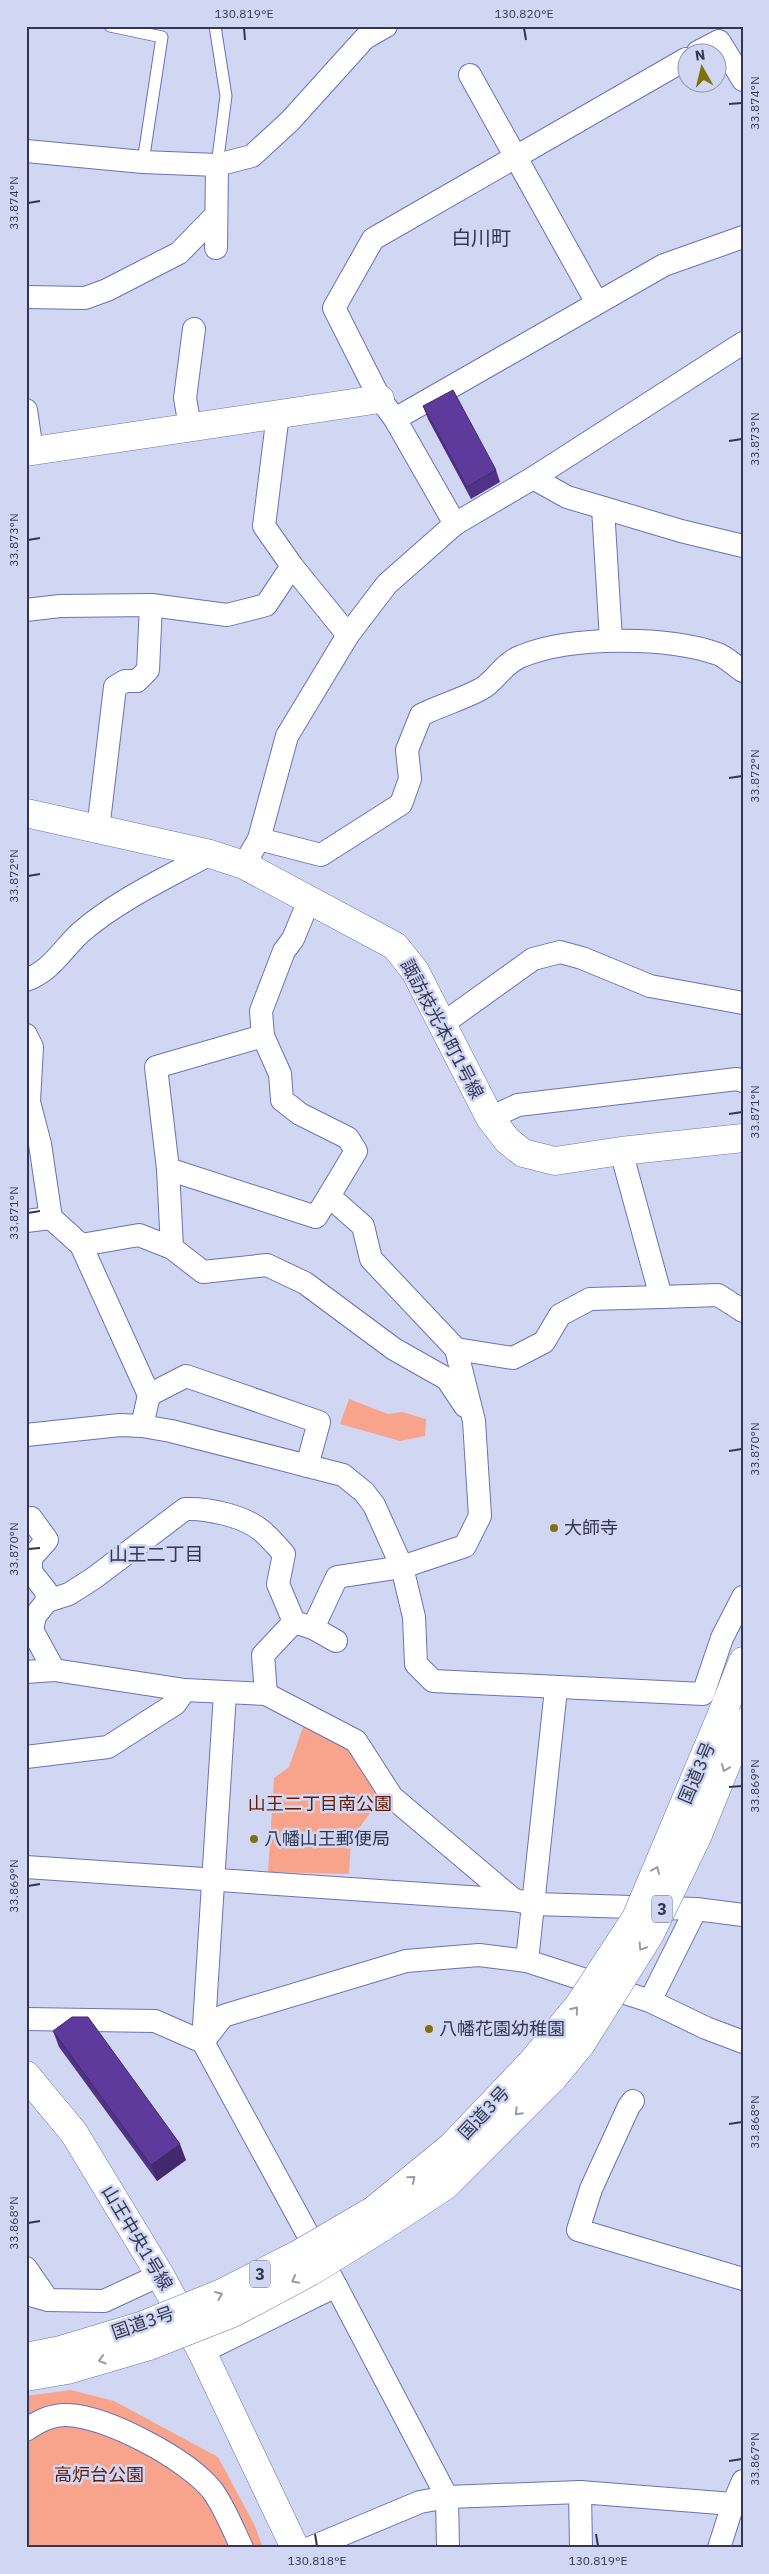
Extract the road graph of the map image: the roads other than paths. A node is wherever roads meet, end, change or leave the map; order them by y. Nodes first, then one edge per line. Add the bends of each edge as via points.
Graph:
1 (110, 26) edge
2 (215, 26) edge
3 (386, 26) edge
4 (715, 34) edge
5 (676, 65) edge
6 (470, 74) dead end
7 (743, 80) edge
8 (26, 151) edge
9 (516, 156) junction
10 (143, 162) junction
11 (217, 165) junction
12 (215, 216) junction
13 (743, 237) edge
14 (216, 248) dead end
15 (26, 298) edge
16 (597, 303) junction
17 (194, 329) dead end
18 (743, 344) edge
19 (388, 409) junction
20 (26, 410) edge
21 (278, 414) junction
22 (190, 426) junction
23 (29, 451) edge
24 (533, 478) junction
25 (603, 508) junction
26 (455, 524) junction
27 (743, 546) edge
28 (292, 566) junction
29 (151, 605) junction
30 (26, 610) edge
31 (348, 634) junction
32 (612, 640) junction
33 (743, 671) edge
34 (26, 813) edge
35 (98, 830) junction
36 (259, 839) junction
37 (210, 854) junction
38 (244, 865) junction
39 (310, 898) junction
40 (26, 980) edge
41 (743, 1004) edge
42 (441, 1025) junction
43 (26, 1034) edge
44 (263, 1036) junction
45 (743, 1081) edge
46 (28, 1102) edge
47 (490, 1118) junction
48 (743, 1138) edge
49 (621, 1151) junction
50 (168, 1170) junction
51 (329, 1196) junction
52 (51, 1218) junction
53 (26, 1221) edge
54 (81, 1245) junction
55 (172, 1248) junction
56 (661, 1297) junction
57 (743, 1311) edge
58 (456, 1349) junction
59 (149, 1395) junction
60 (474, 1421) junction
61 (142, 1426) junction
62 (26, 1435) edge
63 (307, 1466) junction
64 (26, 1519) edge
65 (402, 1567) junction
66 (743, 1597) edge
67 (46, 1601) junction
68 (303, 1625) junction
69 (336, 1641) dead end
70 (743, 1661) edge
71 (54, 1670) junction
72 (26, 1672) edge
73 (556, 1689) junction
74 (185, 1690) junction
75 (225, 1693) junction
76 (266, 1694) junction
77 (703, 1694) junction
78 (733, 1718) edge
79 (743, 1740) edge
80 (26, 1757) edge
81 (26, 1867) edge
82 (213, 1881) junction
83 (524, 1902) junction
84 (696, 1910) junction
85 (743, 1915) edge
86 (527, 1961) junction
87 (650, 2001) junction
88 (26, 2019) edge
89 (203, 2042) junction
90 (743, 2042) edge
91 (26, 2075) edge
92 (633, 2102) dead end
93 (26, 2268) edge
94 (160, 2275) junction
95 (743, 2278) edge
96 (336, 2286) junction
97 (26, 2294) edge
98 (48, 2300) junction
99 (145, 2336) junction
100 (202, 2352) junction
101 (26, 2357) edge
102 (26, 2377) edge
103 (26, 2430) edge
104 (743, 2481) edge
105 (580, 2492) junction
106 (447, 2496) junction
107 (733, 2504) junction
108 (242, 2548) edge
109 (296, 2548) edge
110 (310, 2548) edge
111 (448, 2548) edge
112 (582, 2548) edge
113 (719, 2548) edge

1 - 10 lane via 162,37
2 - 11 lane via 226,96
3 - 11 street via 365,38 290,121 252,156
4 - 7 street
5 - 9 street
6 - 9 street
8 - 10 street
9 - 16 street
9 - 19 street via 373,239 334,308
10 - 11 street
11 - 12 street
12 - 14 street
12 - 15 street via 179,253 107,290 85,298
13 - 16 street via 664,265
16 - 19 street
17 - 22 street via 185,398
18 - 24 street
19 - 21 main road
19 - 26 street
20 - 23 street
21 - 22 main road
21 - 28 street via 264,526
22 - 23 main road
24 - 25 street via 567,498
24 - 26 street
25 - 27 street
25 - 32 street
26 - 31 street via 387,584
28 - 29 street via 266,605 228,615
28 - 31 street
29 - 30 street via 60,606
29 - 35 street via 148,670 137,681 125,681 116,688
31 - 36 street via 287,736
32 - 33 street via 675,644 719,654
32 - 36 street via 565,645 521,656 500,669 482,689 422,715 407,750 410,779 403,806 321,855
34 - 35 main road, 諏訪枝光本町1号線
35 - 37 main road, 諏訪枝光本町1号線
36 - 38 street
37 - 38 main road, 諏訪枝光本町1号線
37 - 40 street via 122,902 80,934 41,975
38 - 39 main road, 諏訪枝光本町1号線
39 - 42 main road, 諏訪枝光本町1号線 via 395,946 415,971
39 - 44 street via 293,939 284,951 261,1011
41 - 42 street via 650,986 560,952 533,959
42 - 47 main road, 諏訪枝光本町1号線
43 - 46 street via 32,1047
44 - 50 street via 156,1066
44 - 51 street via 280,1074 282,1100 300,1114 348,1138 356,1151
45 - 47 street via 738,1079 518,1106
46 - 52 street via 40,1144
47 - 49 main road, 諏訪枝光本町1号線 via 507,1140 523,1153 555,1161
48 - 49 main road, 諏訪枝光本町1号線
49 - 56 street
50 - 51 street via 316,1217
50 - 55 street
51 - 58 street via 363,1226 371,1259
52 - 53 street
52 - 54 street
54 - 55 street via 139,1235
54 - 59 street
55 - 60 street via 203,1272 267,1265 304,1283 394,1349 446,1379
56 - 57 street via 718,1295
56 - 58 street via 590,1299 560,1315 544,1342 513,1358
58 - 60 street
59 - 61 street
59 - 63 street via 186,1376 319,1422
60 - 65 street via 480,1516 465,1546
61 - 62 street via 120,1425
61 - 63 street
63 - 65 street via 343,1475 364,1492 374,1505
64 - 67 street via 32,1518 48,1540 31,1558 31,1572 46,1591
65 - 68 street via 336,1577
65 - 73 street via 414,1617 416,1664 432,1681
66 - 77 street via 722,1638
67 - 68 street via 69,1594 94,1578 185,1509 202,1508 231,1516 261,1530 284,1554 278,1584
67 - 71 street via 35,1616 32,1630
68 - 69 street
68 - 76 street via 263,1655
70 - 78 main road, 国道3号 / 3
71 - 72 street
71 - 74 street
73 - 77 street
73 - 83 street
74 - 75 street
74 - 80 street via 175,1704 108,1747
75 - 76 street
75 - 82 street
76 - 83 street via 356,1741 392,1797
77 - 79 street via 702,1708
78 - 99 main road, 国道3号 / 3, bridge via 636,1918 579,2005 543,2070 445,2186 378,2219 310,2272 233,2313
81 - 82 street
82 - 83 street
82 - 89 street
83 - 84 street
83 - 86 street
84 - 85 street
84 - 87 street
86 - 87 street
86 - 89 street via 479,1955 406,1961 222,2016
87 - 90 street via 676,2021
88 - 89 street via 155,2020
89 - 96 street
91 - 94 main road, 山王中央1号線 via 74,2133
92 - 95 street via 591,2188 578,2230
93 - 98 street
94 - 98 street via 104,2301
94 - 100 main road, 山王中央1号線
96 - 100 street
96 - 106 street
97 - 98 street
99 - 101 main road, 国道3号 / 3
99 -> 102 main road, 国道3号 / 3 via 67,2370
100 - 109 main road, 山王中央1号線
103 - 108 street via 43,2418 68,2414 114,2426 173,2457 212,2490
104 - 107 street
105 - 106 street
105 - 107 street
105 - 112 street
106 - 110 street via 420,2502
106 - 111 street
107 - 113 street

